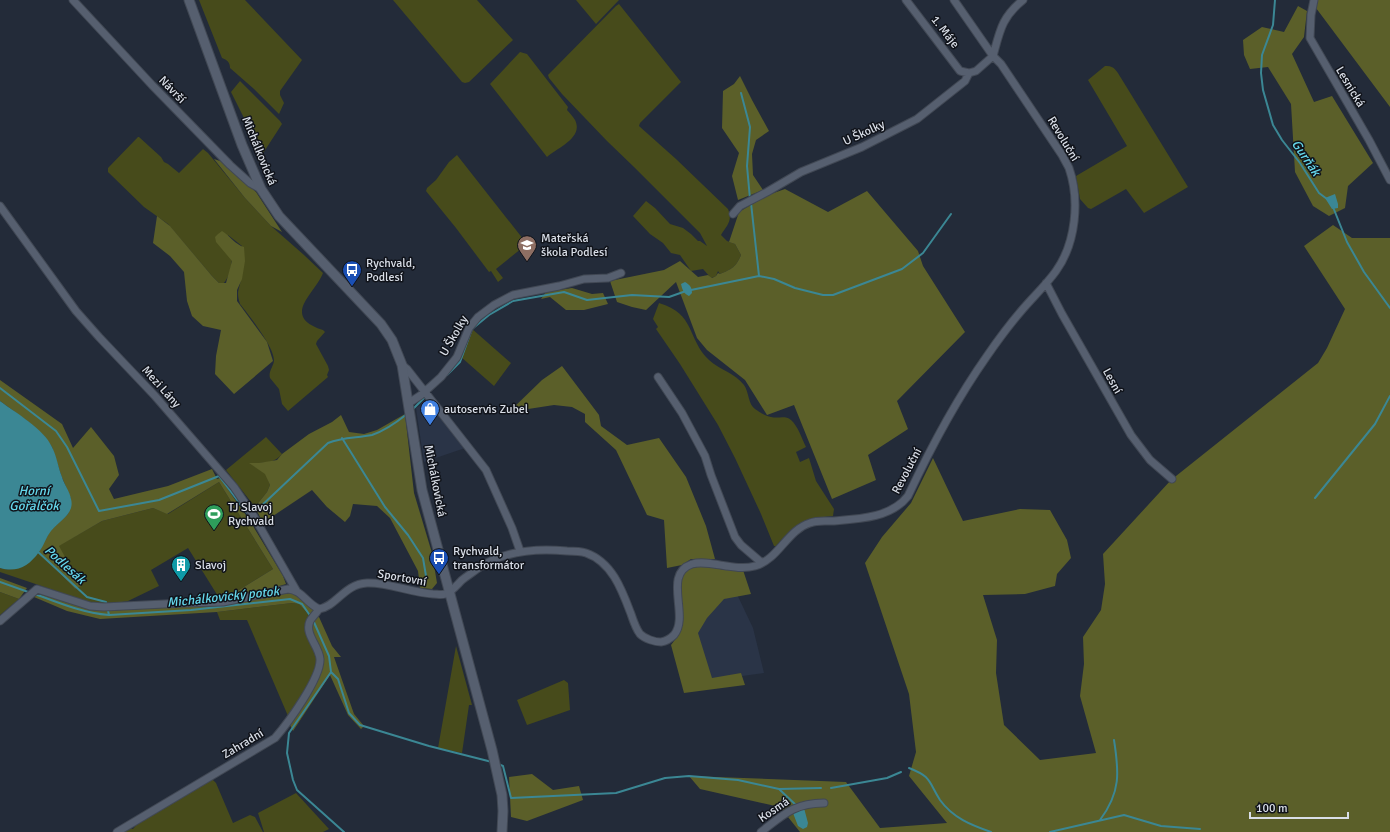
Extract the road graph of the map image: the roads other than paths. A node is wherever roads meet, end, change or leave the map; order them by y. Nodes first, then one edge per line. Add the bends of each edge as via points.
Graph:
1 (73, 0) edge
2 (189, 0) edge
3 (906, 0) edge
4 (954, 0) edge
5 (1023, 0) edge
6 (1314, 0) edge
7 (993, 56) junction
8 (970, 73) junction
9 (1390, 180) edge
10 (261, 189) junction
11 (0, 206) edge
12 (733, 214) dead end
13 (621, 273) dead end
14 (1046, 283) junction
15 (402, 365) junction
16 (658, 377) dead end
17 (425, 391) junction
18 (409, 402) junction
19 (1172, 479) dead end
20 (520, 551) junction
21 (762, 563) junction
22 (296, 590) junction
23 (448, 592) junction
24 (318, 612) junction
25 (0, 621) edge
26 (824, 803) dead end
27 (117, 832) edge
28 (502, 832) edge
29 (761, 832) edge

1 - 10 street, Návrší via 215,150 250,183
2 - 10 street, Michálkovická via 242,145
3 - 8 street, 1. Máje via 960,71
4 - 7 street, Revoluční
5 - 7 street via 1011,10 1000,30
6 - 9 street, Lesnická via 1310,38
7 - 8 street, U Školky
7 - 14 street, Revoluční via 1062,155 1074,187 1073,226 1068,244 1063,258
8 - 12 street, U Školky via 965,81 917,119 862,147 801,172 740,206
10 - 15 street, Michálkovická via 279,216 381,324 392,340
11 - 22 street, Mezi Lány via 76,311 155,396 234,488 253,515
13 - 17 street, U Školky via 608,278 584,279 513,295 494,305 473,322 458,356 441,377
14 - 19 street, Lesní via 1131,435 1150,460
14 - 21 street, Revoluční via 988,354 967,386 902,504 890,512 867,517 812,522 798,528
15 - 17 street
15 - 18 street, Michálkovická
16 - 21 street via 682,413 705,456 735,537
17 - 18 street, U Školky
17 - 20 street via 486,470
18 - 23 street, Michálkovická via 422,490
20 - 21 street, Revoluční via 558,550 585,553 602,562 614,576 641,635 660,642 668,640 676,633 680,614 676,586 680,573 688,566 708,564 747,567
20 - 23 street, Revoluční via 482,566
22 - 24 street
22 - 25 street via 288,589 223,602 104,607 90,606 37,589
23 - 24 street, Sportovní via 421,593 366,583 351,587
23 - 28 street, Michálkovická via 492,750 502,795
24 - 27 street, Zahradní via 308,626 320,659 316,676 275,738
26 - 29 street, Kosmá via 789,810

